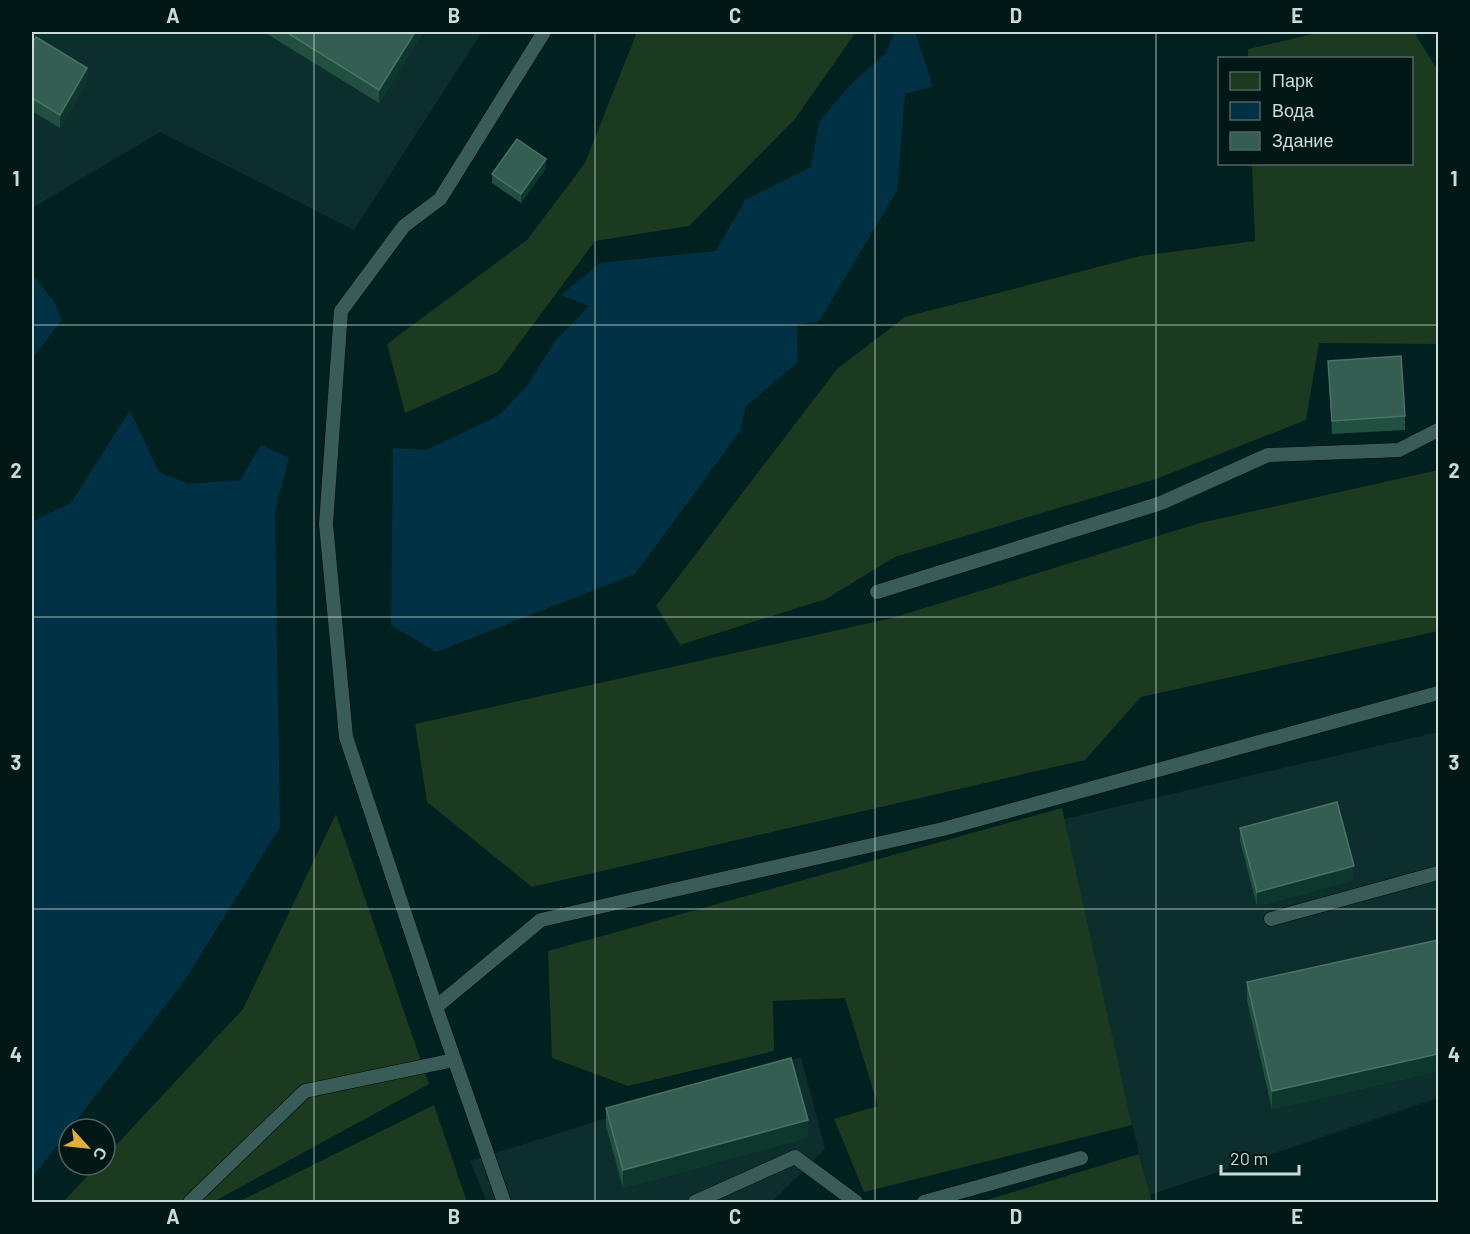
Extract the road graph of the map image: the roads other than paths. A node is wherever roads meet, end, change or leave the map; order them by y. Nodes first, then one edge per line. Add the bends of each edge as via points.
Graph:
1 (544, 32) edge
2 (1438, 430) edge
3 (878, 592) dead end
4 (1438, 693) edge
5 (1438, 873) edge
6 (1271, 919) dead end
7 (436, 1007) junction
8 (454, 1060) junction
9 (1081, 1158) dead end
10 (190, 1203) edge
11 (504, 1203) edge
12 (695, 1203) edge
13 (856, 1203) edge
14 (924, 1203) edge

1 - 7 lane via 440,199 404,226 341,311 326,524 346,737
2 - 3 lane via 1399,450 1268,455 1161,503
4 - 7 lane via 943,829 541,920
5 - 6 lane
7 - 8 lane
8 - 10 lane via 305,1091
8 - 11 lane
9 - 14 lane
12 - 13 lane via 795,1157

